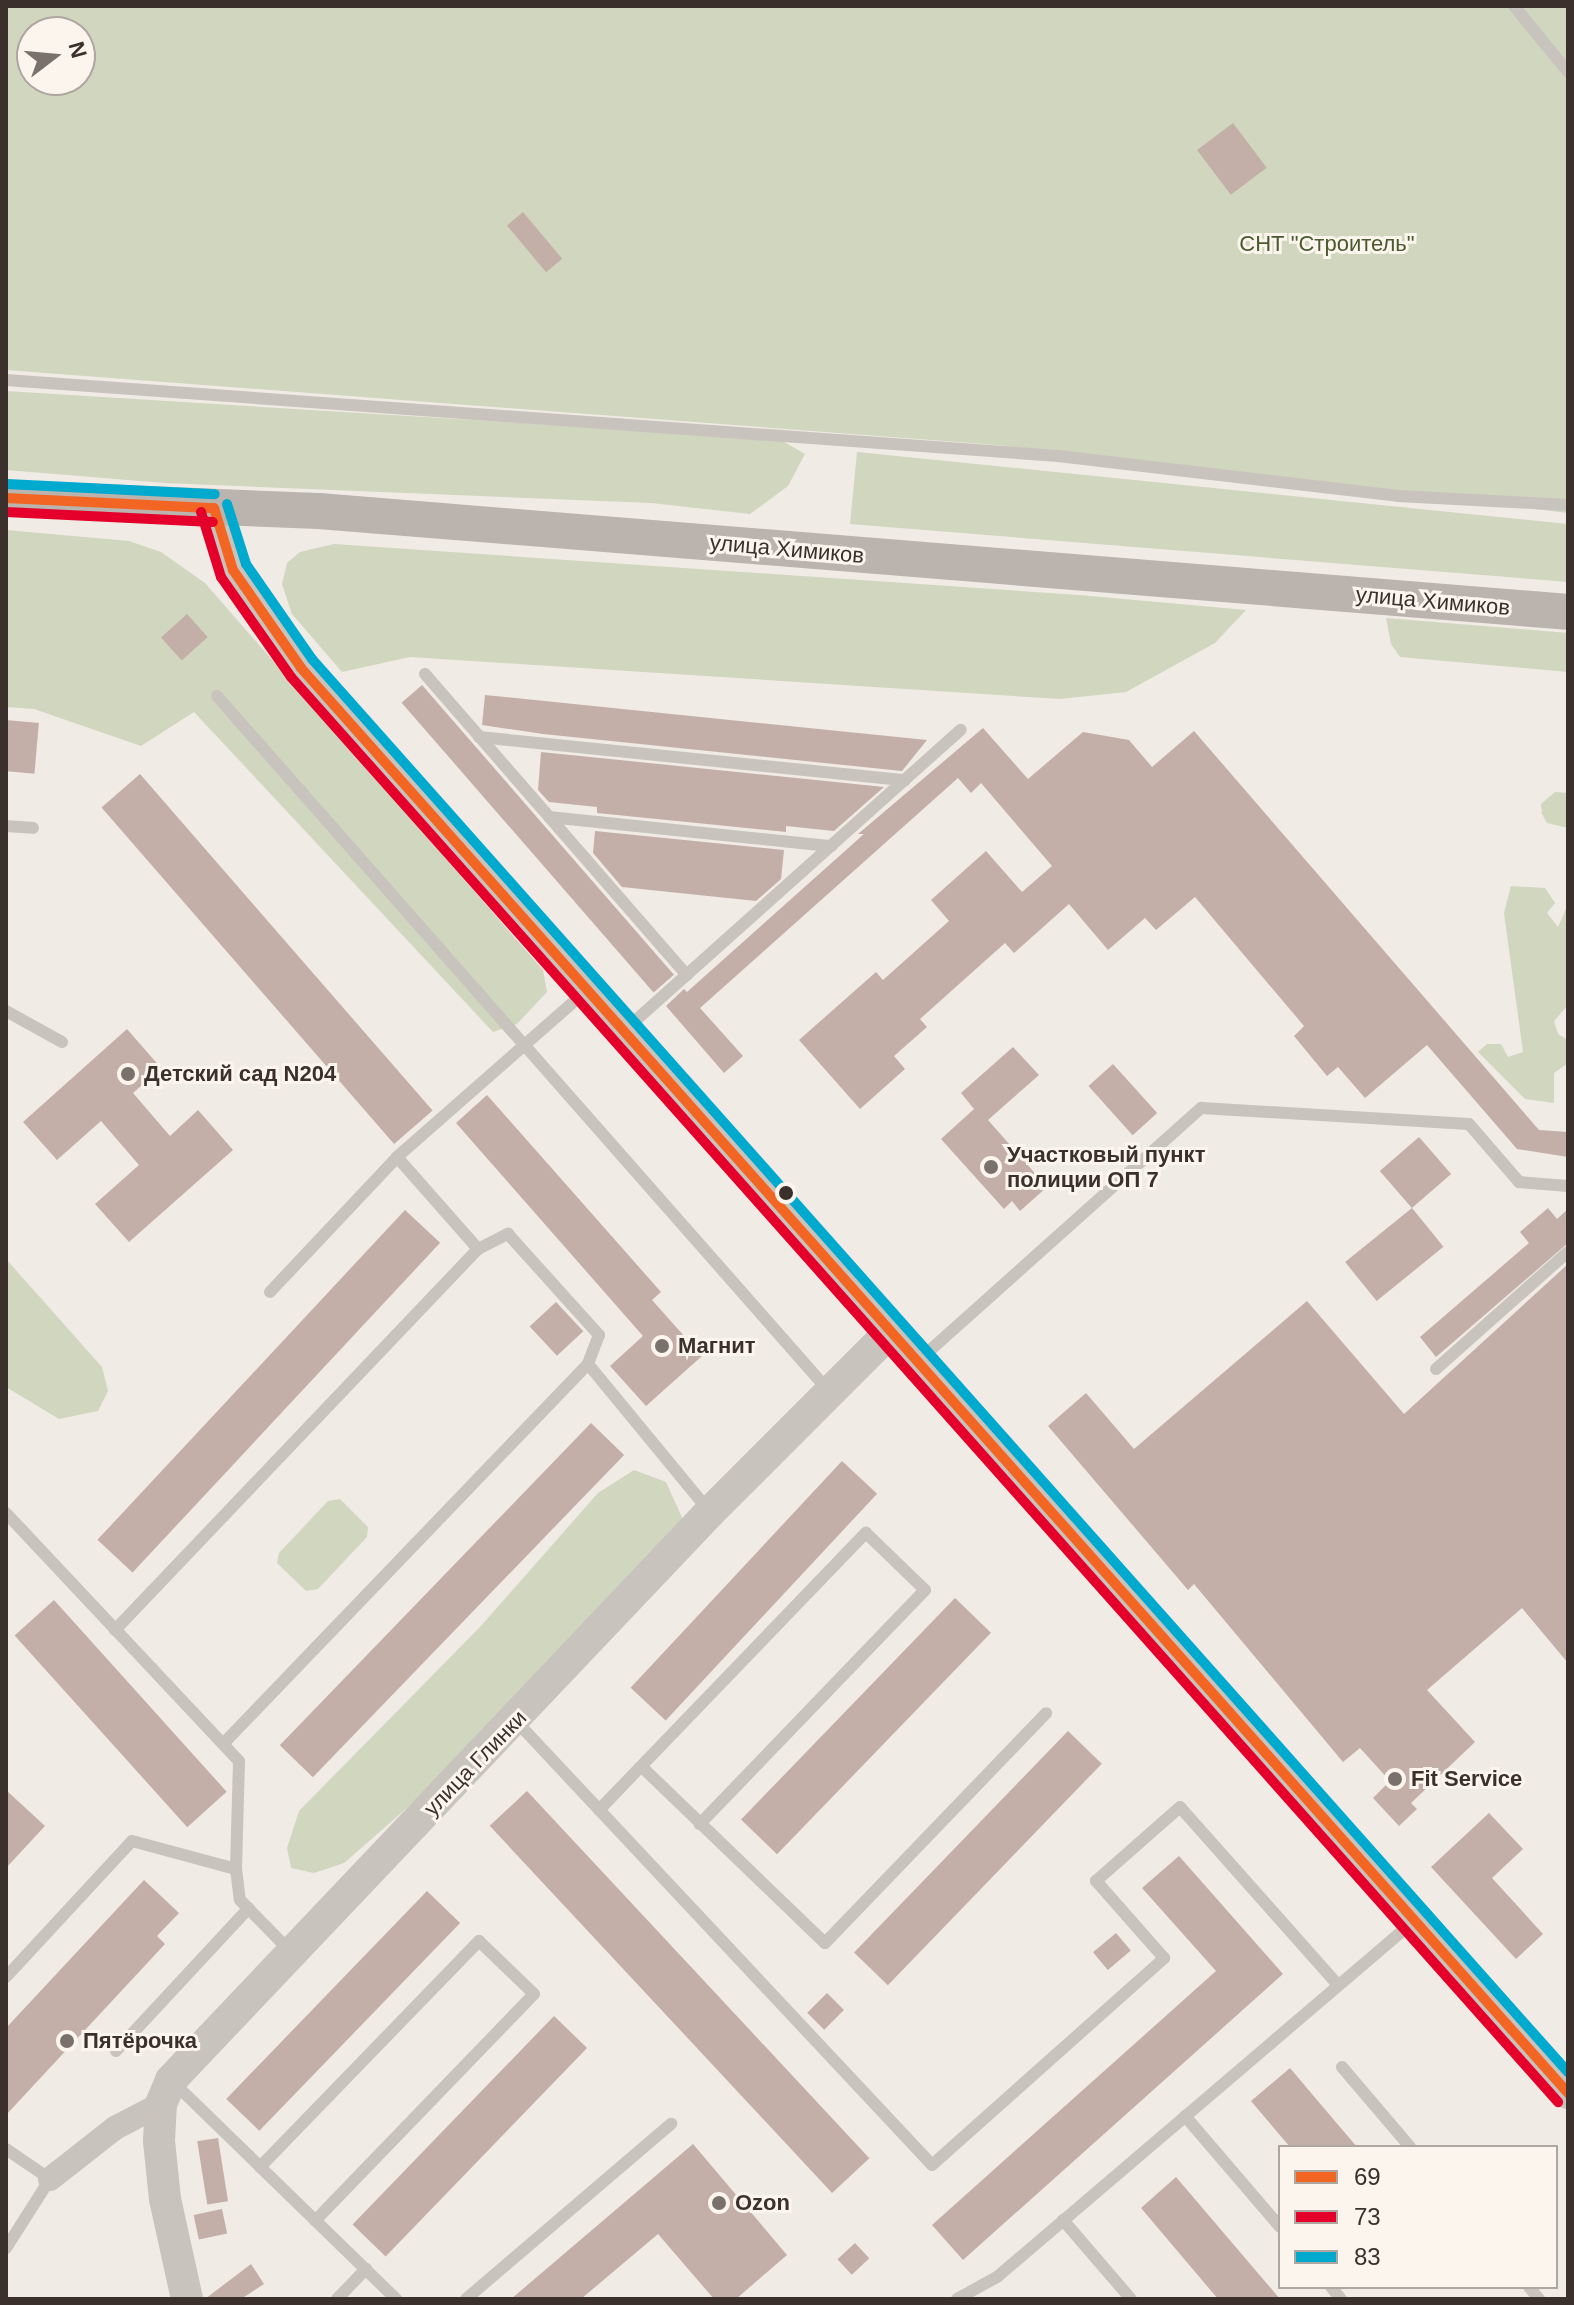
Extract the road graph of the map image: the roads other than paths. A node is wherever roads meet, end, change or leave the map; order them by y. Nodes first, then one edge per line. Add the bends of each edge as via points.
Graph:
1 (1514, 6) edge
2 (1568, 72) edge
3 (6, 380) edge
4 (6, 498) edge
5 (1568, 505) edge
6 (214, 508) junction
7 (1568, 612) edge
8 (425, 674) dead end
9 (217, 696) dead end
10 (961, 730) dead end
11 (479, 737) junction
12 (905, 780) junction
13 (549, 817) junction
14 (6, 826) edge
15 (33, 828) dead end
16 (832, 846) junction
17 (687, 975) junction
18 (587, 990) junction
19 (6, 1011) edge
20 (624, 1031) junction
21 (62, 1042) dead end
22 (525, 1045) junction
23 (397, 1157) junction
24 (1568, 1186) edge
25 (478, 1249) junction
26 (1568, 1252) edge
27 (270, 1292) dead end
28 (891, 1331) junction
29 (918, 1361) junction
30 (588, 1364) junction
31 (1436, 1369) dead end
32 (830, 1392) junction
33 (710, 1512) junction
34 (6, 1513) edge
35 (115, 1630) junction
36 (1046, 1713) dead end
37 (516, 1721) junction
38 (224, 1743) junction
39 (642, 1767) junction
40 (599, 1810) junction
41 (700, 1824) junction
42 (236, 1869) junction
43 (249, 1908) junction
44 (1415, 1920) junction
45 (292, 1953) junction
46 (6, 1977) edge
47 (1338, 1985) junction
48 (116, 2051) dead end
49 (1342, 2067) dead end
50 (166, 2092) junction
51 (1568, 2093) edge
52 (1185, 2116) junction
53 (671, 2124) dead end
54 (1408, 2145) edge
55 (6, 2149) edge
56 (260, 2167) junction
57 (50, 2179) junction
58 (1063, 2220) junction
59 (315, 2221) junction
60 (1278, 2225) edge
61 (6, 2248) edge
62 (366, 2269) junction
63 (187, 2299) edge
64 (337, 2299) edge
65 (396, 2299) edge
66 (466, 2299) edge
67 (957, 2299) edge
68 (1131, 2299) edge

1 - 2 lane
3 - 5 lane via 1028,453 1398,496
4 - 6 main road, улица Химиков
6 - 7 main road, улица Химиков via 335,512
6 - 18 street via 233,570 301,668
8 - 11 lane
9 - 22 lane
10 - 12 lane
11 - 12 lane
11 - 13 lane
12 - 16 lane
13 - 16 lane
13 - 17 lane
14 - 15 lane
16 - 17 lane
17 - 20 lane
18 - 20 street
18 - 22 lane
19 - 21 lane
20 - 28 street
22 - 23 lane
22 - 32 lane
23 - 25 lane
23 - 27 lane
24 - 29 lane via 1519,1182 1469,1124 1201,1108
25 - 30 lane via 508,1234 599,1335
25 - 35 lane
26 - 31 lane
28 - 29 street
28 - 32 street, улица Глинки
29 - 44 street
30 - 33 lane
30 - 38 lane
32 - 33 street, улица Глинки
33 - 37 street, улица Глинки
34 - 35 lane
35 - 38 lane
36 - 41 lane via 825,1943
37 - 40 lane
37 - 45 street, улица Глинки
38 - 42 lane via 239,1761
39 - 40 lane
39 - 41 lane
39 - 41 lane via 866,1533 915,1580 925,1590
40 - 47 lane via 932,2165 1164,1958 1096,1881 1180,1807
42 - 43 lane via 240,1900
42 - 46 lane via 132,1841
43 - 45 lane
43 - 48 lane
44 - 47 lane
44 - 51 street
45 - 50 street, улица Глинки
47 - 52 lane
49 - 54 lane
50 - 56 lane
50 - 57 street, улица Глинки
50 - 63 street via 165,2199
52 - 58 lane
52 - 60 lane
53 - 66 lane
55 - 57 lane
56 - 59 lane
56 - 59 lane via 479,1941 534,1994
57 - 61 lane
58 - 67 lane via 997,2277
58 - 68 lane
59 - 62 lane
62 - 64 lane
62 - 65 lane

